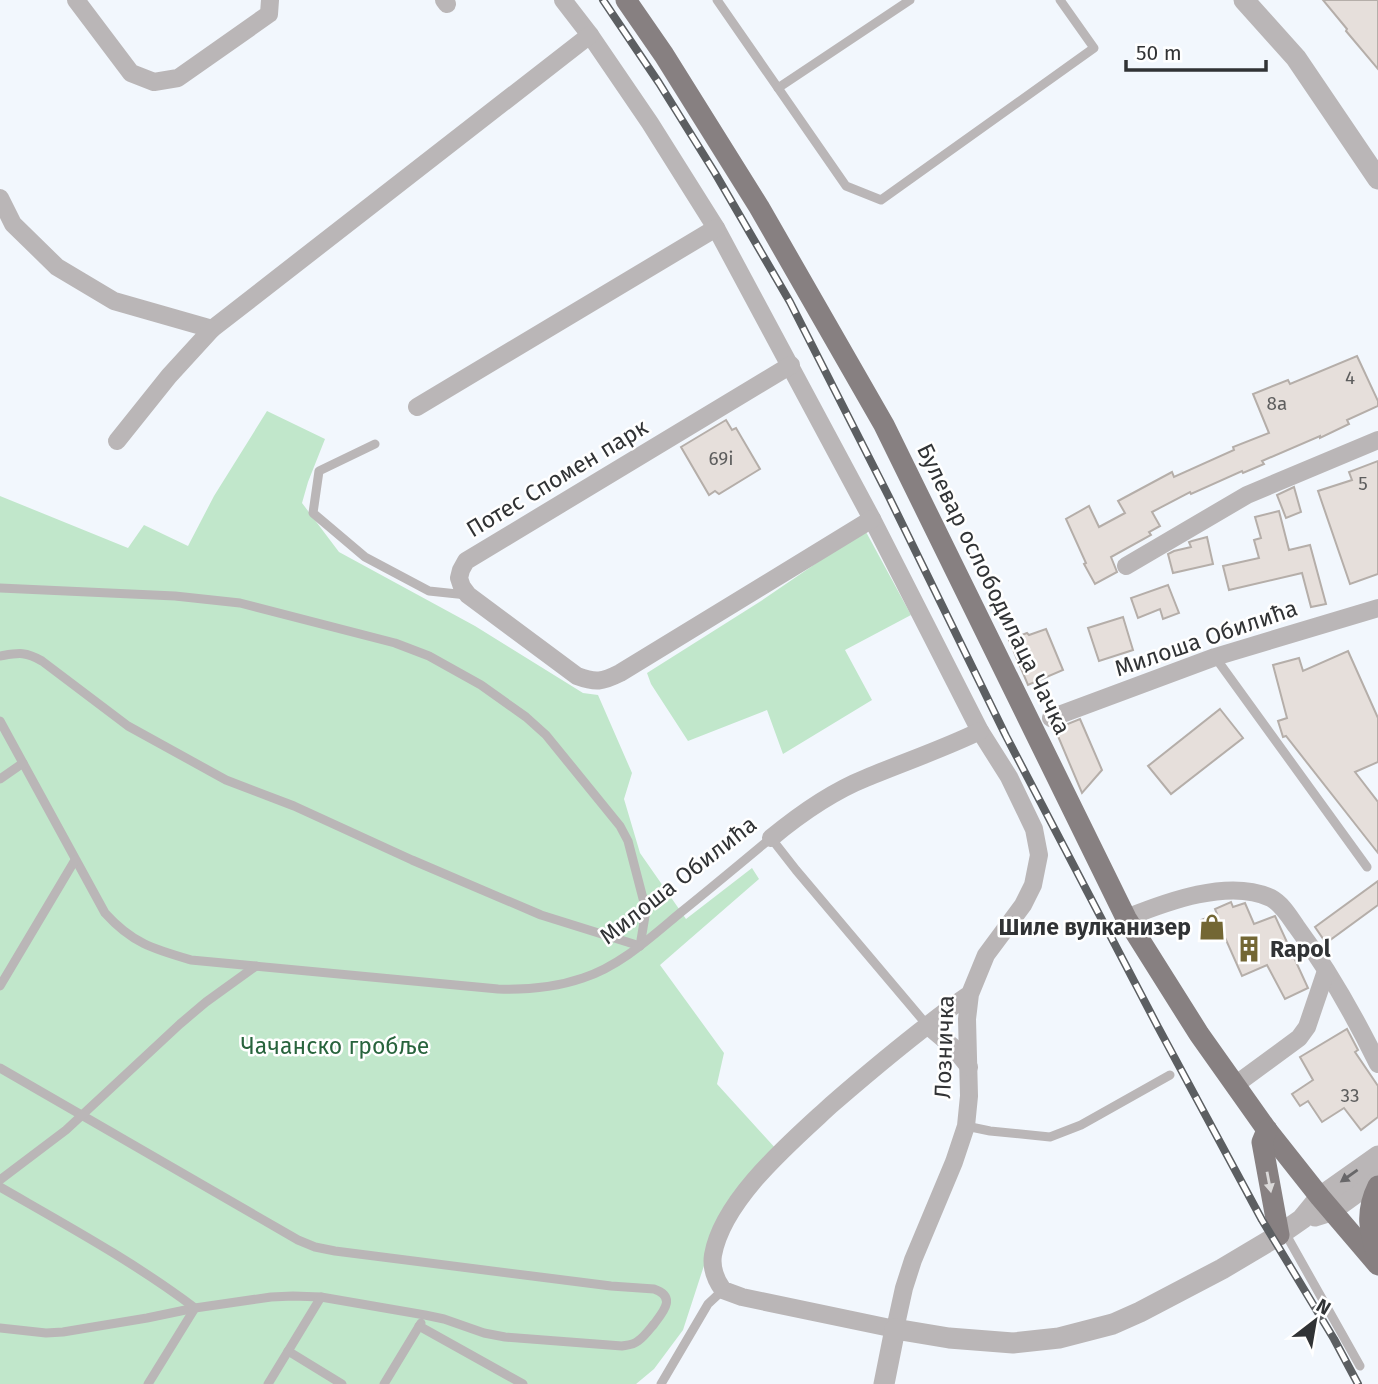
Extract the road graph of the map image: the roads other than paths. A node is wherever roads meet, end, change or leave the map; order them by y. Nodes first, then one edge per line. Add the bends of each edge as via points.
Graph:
1 (76, 0) edge
2 (270, 0) edge
3 (562, 0) edge
4 (626, 0) edge
5 (716, 0) edge
6 (910, 0) edge
7 (1060, 0) edge
8 (1244, 0) edge
9 (590, 36) junction
10 (778, 88) junction
11 (1375, 168) edge
12 (0, 198) edge
13 (716, 228) junction
14 (7, 230) edge
15 (212, 329) junction
16 (791, 365) junction
17 (417, 407) dead end
18 (1378, 440) edge
19 (117, 441) dead end
20 (375, 444) dead end
21 (872, 519) junction
22 (1126, 566) dead end
23 (0, 588) edge
24 (468, 595) junction
25 (1378, 608) edge
26 (0, 656) edge
27 (1215, 657) junction
28 (1051, 718) dead end
29 (0, 721) edge
30 (980, 731) junction
31 (23, 763) junction
32 (0, 779) edge
33 (771, 838) junction
34 (75, 860) junction
35 (1367, 867) dead end
36 (1126, 918) junction
37 (640, 946) junction
38 (256, 966) junction
39 (1326, 971) junction
40 (0, 986) edge
41 (970, 994) junction
42 (927, 1024) junction
43 (1378, 1063) edge
44 (969, 1067) junction
45 (0, 1068) edge
46 (1170, 1075) dead end
47 (1235, 1085) junction
48 (80, 1115) junction
49 (967, 1126) junction
50 (1267, 1130) junction
51 (1378, 1156) edge
52 (1378, 1177) edge
53 (0, 1180) edge
54 (1378, 1186) edge
55 (0, 1187) edge
56 (1325, 1204) junction
57 (1282, 1233) junction
58 (1378, 1258) edge
59 (1378, 1265) edge
60 (723, 1290) junction
61 (320, 1297) junction
62 (195, 1308) junction
63 (425, 1315) junction
64 (419, 1326) junction
65 (0, 1328) edge
66 (895, 1329) junction
67 (288, 1350) junction
68 (1360, 1366) dead end
69 (148, 1384) edge
70 (268, 1384) edge
71 (342, 1384) edge
72 (384, 1384) edge
73 (523, 1384) edge
74 (661, 1384) edge
75 (884, 1384) edge

1 - 2 street via 131,73 154,82 178,78 269,14
3 - 9 street
4 - 36 main road, Булевар ослободилаца Чачка via 759,207 884,425
5 - 10 lane
6 - 10 lane
7 - 10 lane via 1094,48 881,200 846,186
8 - 11 street via 1296,58
9 - 13 street
9 - 15 street
12 - 14 street
13 - 16 street
13 - 17 street
14 - 15 street via 114,301
15 - 19 street
16 - 21 street
16 - 24 street, Потес Спомен парк via 466,561 458,578
18 - 22 street via 1247,495
20 - 24 lane via 318,471 313,513 366,558 429,591
21 - 24 street via 606,680 592,682 577,676
21 - 30 street
23 - 37 lane via 240,603 395,643 471,679 546,735 620,826 646,910
25 - 27 street, Милоша Обилића
26 - 37 lane via 32,655 128,726 226,780 541,915
27 - 28 street, Милоша Обилића
27 - 35 lane
29 - 31 lane, Милоша Обилића
30 - 33 street, Милоша Обилића via 865,778
30 - 41 street, Лозничка via 1028,816 1039,855 1030,893 986,955
31 - 32 lane
31 - 34 lane, Милоша Обилића
33 - 37 lane, Милоша Обилића
33 - 42 lane
34 - 38 lane, Милоша Обилића via 105,913 136,941 191,960
34 - 40 lane
36 - 39 street via 1197,894 1260,894 1281,905
36 - 47 main road, Булевар ослободилаца Чачка
37 - 38 lane, Милоша Обилића via 585,978 528,990
38 - 48 lane via 180,1024
39 - 43 street
39 - 47 street via 1299,1038
41 - 42 street
41 - 44 street, Лозничка
42 - 44 street
42 - 60 street via 811,1124 749,1187 716,1244 715,1276
44 - 49 street, Лозничка
45 - 48 lane
46 - 49 lane via 1081,1125 1050,1137
47 - 50 main road, Булевар ослободилаца Чачка
48 - 53 lane
48 - 63 lane via 315,1247 654,1289 666,1296 667,1302 646,1335 622,1346 505,1337
49 - 66 street, Лозничка via 912,1260
50 - 56 main road, Булевар ослободилаца Чачка
50 -> 57 main road via 1262,1142
51 -> 56 street
52 - 56 street
54 - 58 main road via 1369,1218
55 - 62 lane
56 - 57 street
56 - 59 main road, Булевар ослободилаца Чачка
57 - 66 street via 1152,1306 1093,1330 1013,1343
57 - 68 lane
60 - 66 street
60 - 74 lane via 708,1304
61 - 62 lane via 271,1297
61 - 63 lane
61 - 67 lane
62 - 65 lane via 63,1332
62 - 69 lane
63 - 64 lane
64 - 72 lane
64 - 73 lane
66 - 75 street, Лозничка
67 - 70 lane
67 - 71 lane

